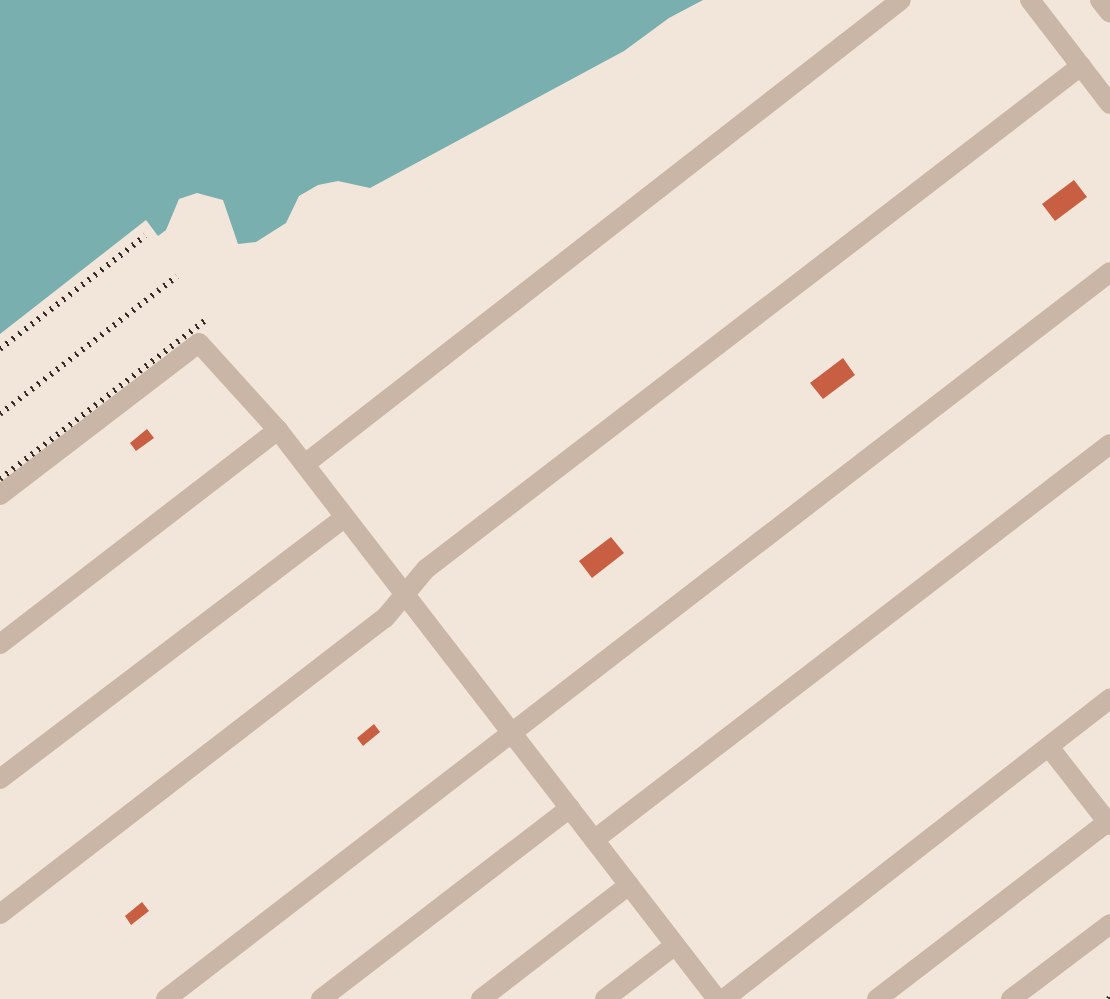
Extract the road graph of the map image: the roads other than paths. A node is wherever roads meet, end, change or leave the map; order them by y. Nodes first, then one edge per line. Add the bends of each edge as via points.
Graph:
1 (901, 0) edge
2 (1030, 0) edge
3 (1100, 0) edge
4 (1110, 13) edge
5 (1081, 66) junction
6 (1110, 104) edge
7 (1110, 272) edge
8 (278, 430) junction
9 (1110, 444) edge
10 (305, 464) junction
11 (0, 495) edge
12 (345, 517) junction
13 (405, 594) junction
14 (0, 644) edge
15 (1110, 699) edge
16 (512, 733) junction
17 (1049, 747) junction
18 (0, 779) edge
19 (570, 808) junction
20 (1109, 823) edge
21 (594, 840) junction
22 (629, 885) junction
23 (0, 914) edge
24 (1110, 924) edge
25 (675, 945) junction
26 (166, 999) edge
27 (321, 999) edge
28 (481, 999) edge
29 (605, 999) edge
30 (717, 999) edge
31 (724, 999) edge
32 (877, 999) edge
33 (1011, 999) edge

1 - 10 lane
2 - 5 lane
3 - 4 lane
5 - 6 lane
5 - 13 lane via 426,569
7 - 16 lane
8 - 10 lane
8 - 11 lane via 199,343
8 - 14 lane
9 - 21 lane
10 - 12 lane
12 - 13 lane
12 - 18 lane
13 - 16 lane
13 - 23 lane via 385,618
15 - 17 lane
16 - 19 lane
16 - 26 lane
17 - 20 lane
17 - 31 lane
19 - 21 lane
19 - 27 lane
20 - 32 lane
21 - 22 lane
22 - 25 lane
22 - 28 lane
24 - 33 lane
25 - 29 lane
25 - 30 lane

